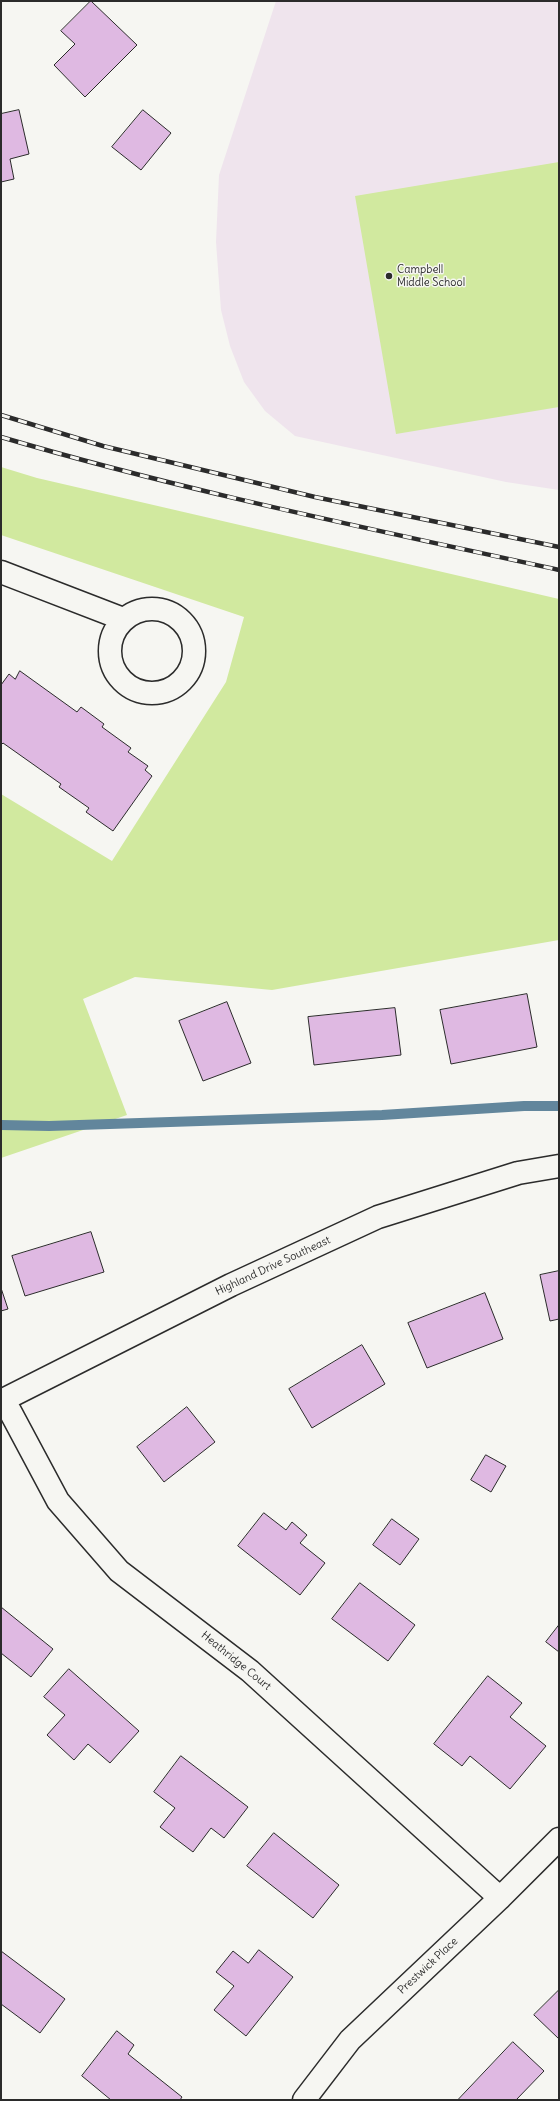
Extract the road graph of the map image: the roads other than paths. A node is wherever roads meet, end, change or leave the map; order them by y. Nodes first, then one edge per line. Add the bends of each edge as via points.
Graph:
1 (1, 572) edge
2 (123, 619) dead end
3 (559, 1166) edge
4 (3, 1401) edge
5 (559, 1839) edge
6 (500, 1898) junction
7 (304, 2100) edge

1 - 2 street
3 - 4 street, Highland Drive Southeast via 518,1173 378,1218 231,1285
4 - 6 street, Heathridge Court via 58,1501 119,1571 250,1671
5 - 6 street, Prestwick Place
6 - 7 street, Prestwick Place via 350,2040

